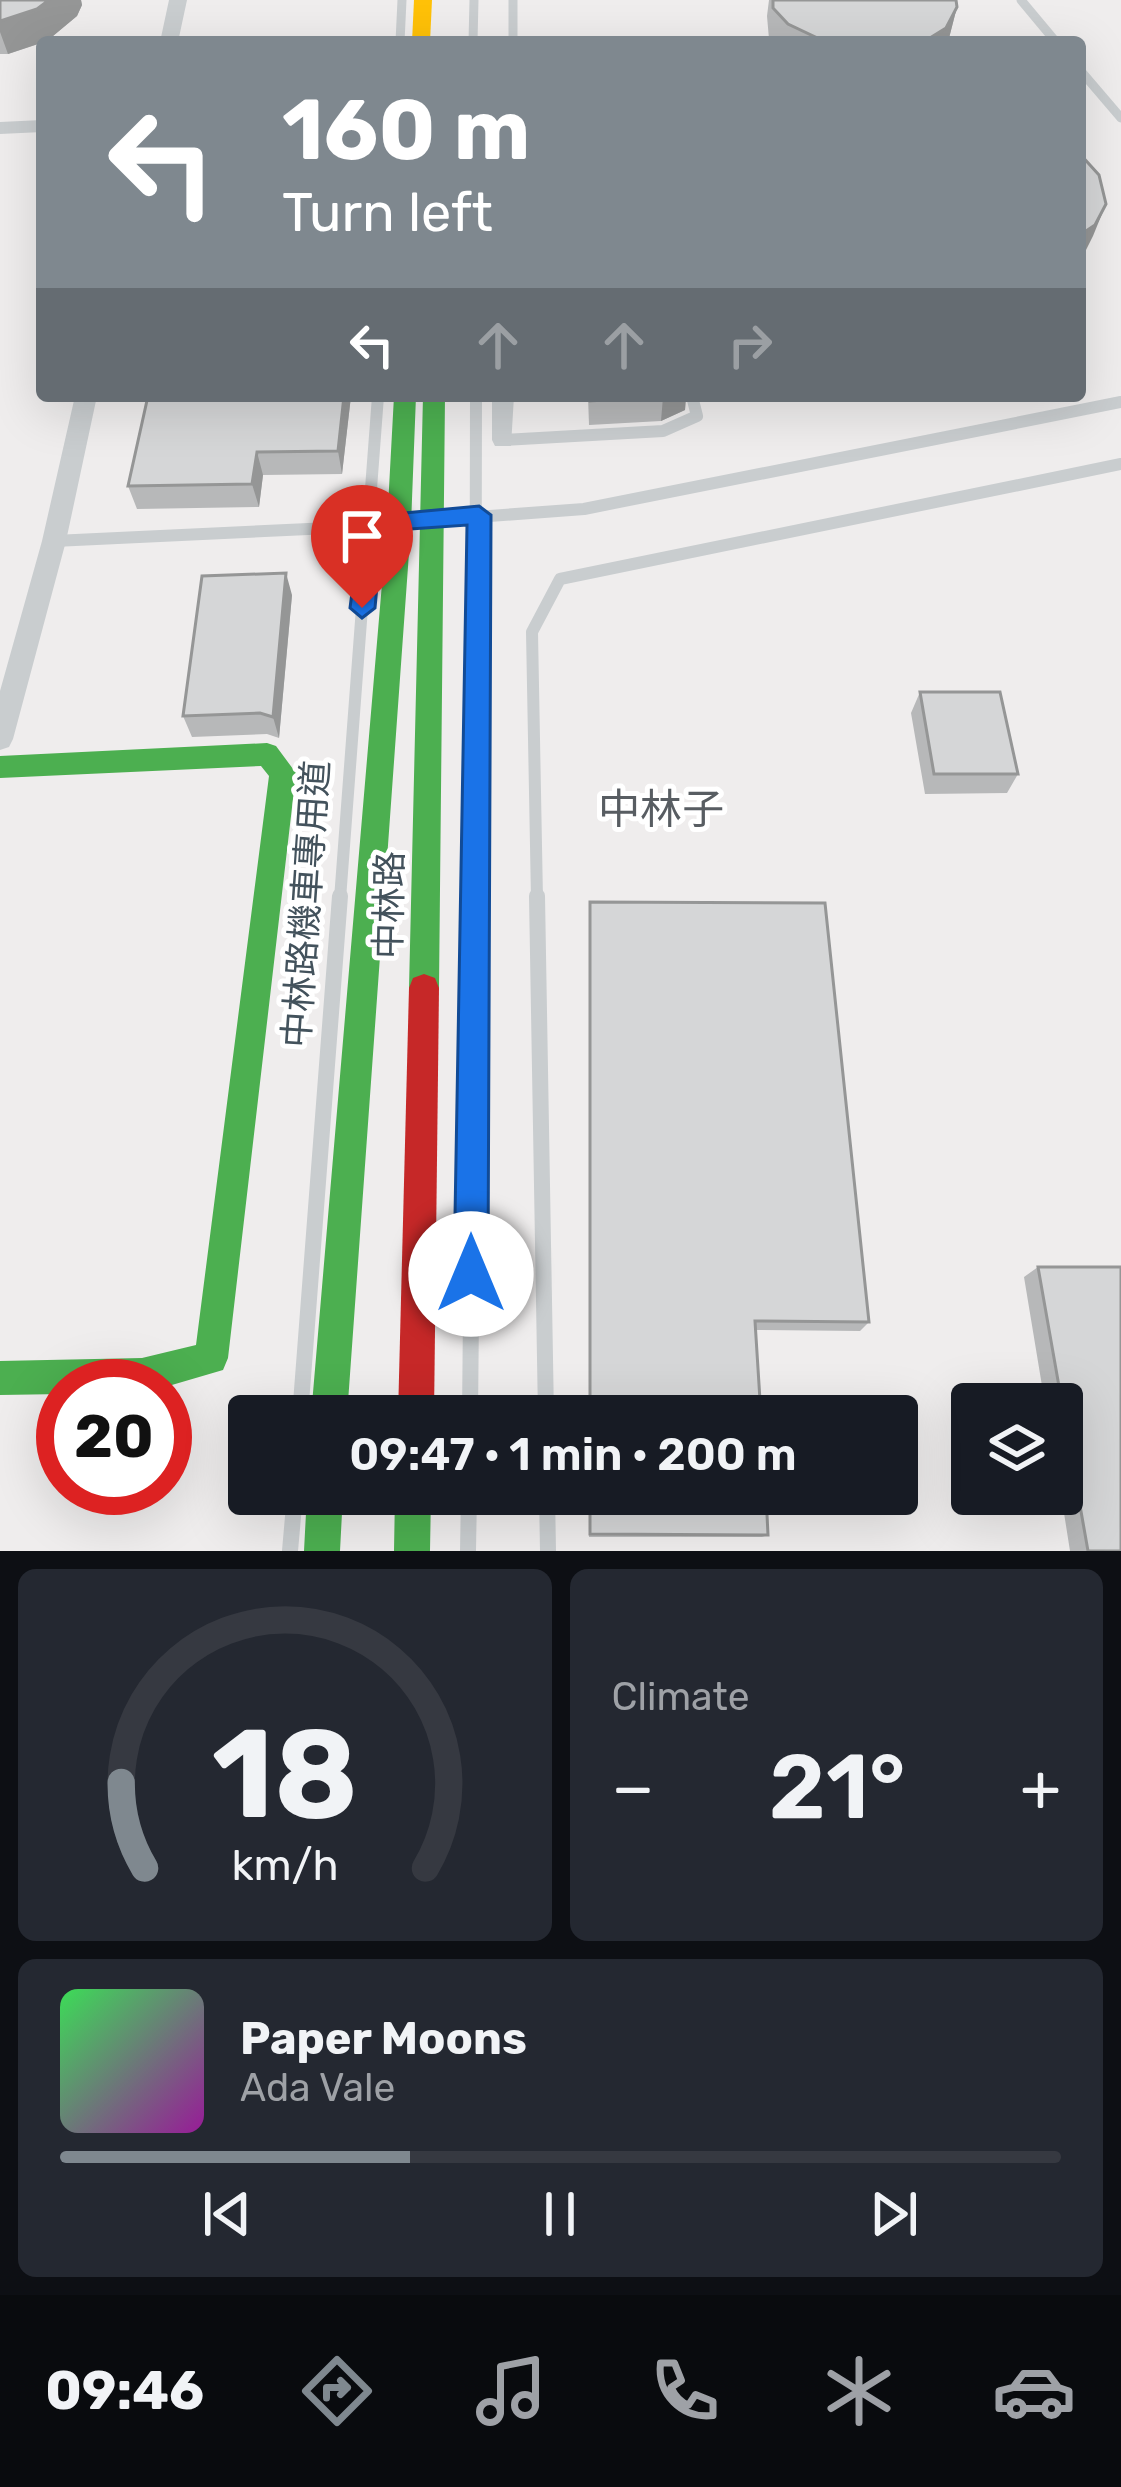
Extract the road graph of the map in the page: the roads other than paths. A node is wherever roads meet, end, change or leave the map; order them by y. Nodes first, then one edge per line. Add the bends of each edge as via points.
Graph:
1 (178, 0) edge
2 (403, 0) edge
3 (423, 0) edge
4 (449, 0) edge
5 (474, 0) edge
6 (513, 0) edge
7 (1021, 0) edge
8 (170, 36) edge
9 (400, 36) edge
10 (421, 36) edge
11 (447, 36) edge
12 (473, 36) edge
13 (513, 36) edge
14 (1051, 36) edge
15 (1086, 77) edge
16 (1121, 118) edge
17 (36, 126) edge
18 (0, 128) edge
19 (85, 402) edge
20 (378, 402) edge
21 (405, 402) edge
22 (434, 402) edge
23 (476, 402) edge
24 (503, 402) edge
25 (694, 402) edge
26 (1121, 402) edge
27 (503, 440) joint
28 (1121, 464) edge
29 (479, 515) junction
30 (431, 520) junction
31 (370, 523) junction
32 (399, 525) junction
33 (54, 541) junction
34 (0, 739) edge
35 (0, 767) edge
36 (0, 1378) edge
37 (302, 1395) edge
38 (331, 1395) edge
39 (416, 1395) edge
40 (470, 1395) edge
41 (546, 1395) edge
42 (293, 1515) edge
43 (324, 1515) edge
44 (413, 1515) edge
45 (469, 1515) edge
46 (547, 1515) edge
47 (290, 1551) edge
48 (322, 1551) edge
49 (412, 1551) edge
50 (468, 1551) edge
51 (548, 1551) edge

1 - 8 street
2 - 9 lane
3 - 10 street
4 - 11 street
5 - 12 lane
6 - 13 lane
7 - 14 lane
15 - 16 lane
17 - 18 street
19 - 33 street
20 - 31 lane, 中林路機車專用道
21 - 32 street
22 - 30 street, 中林路
23 - 29 lane
24 - 27 street
25 - 27 lane via 697,416 663,431
26 - 29 lane via 584,508
28 - 41 lane via 560,579 532,632
29 - 30 lane
29 - 40 lane
30 - 32 lane
30 - 39 street, 中林路
31 - 32 lane
31 - 33 lane
31 - 37 lane, 中林路機車專用道
32 - 38 street
33 - 34 street
35 - 36 street via 266,754 284,773 211,1358 142,1375
42 - 47 lane
43 - 48 street
44 - 49 street
45 - 50 lane
46 - 51 lane

